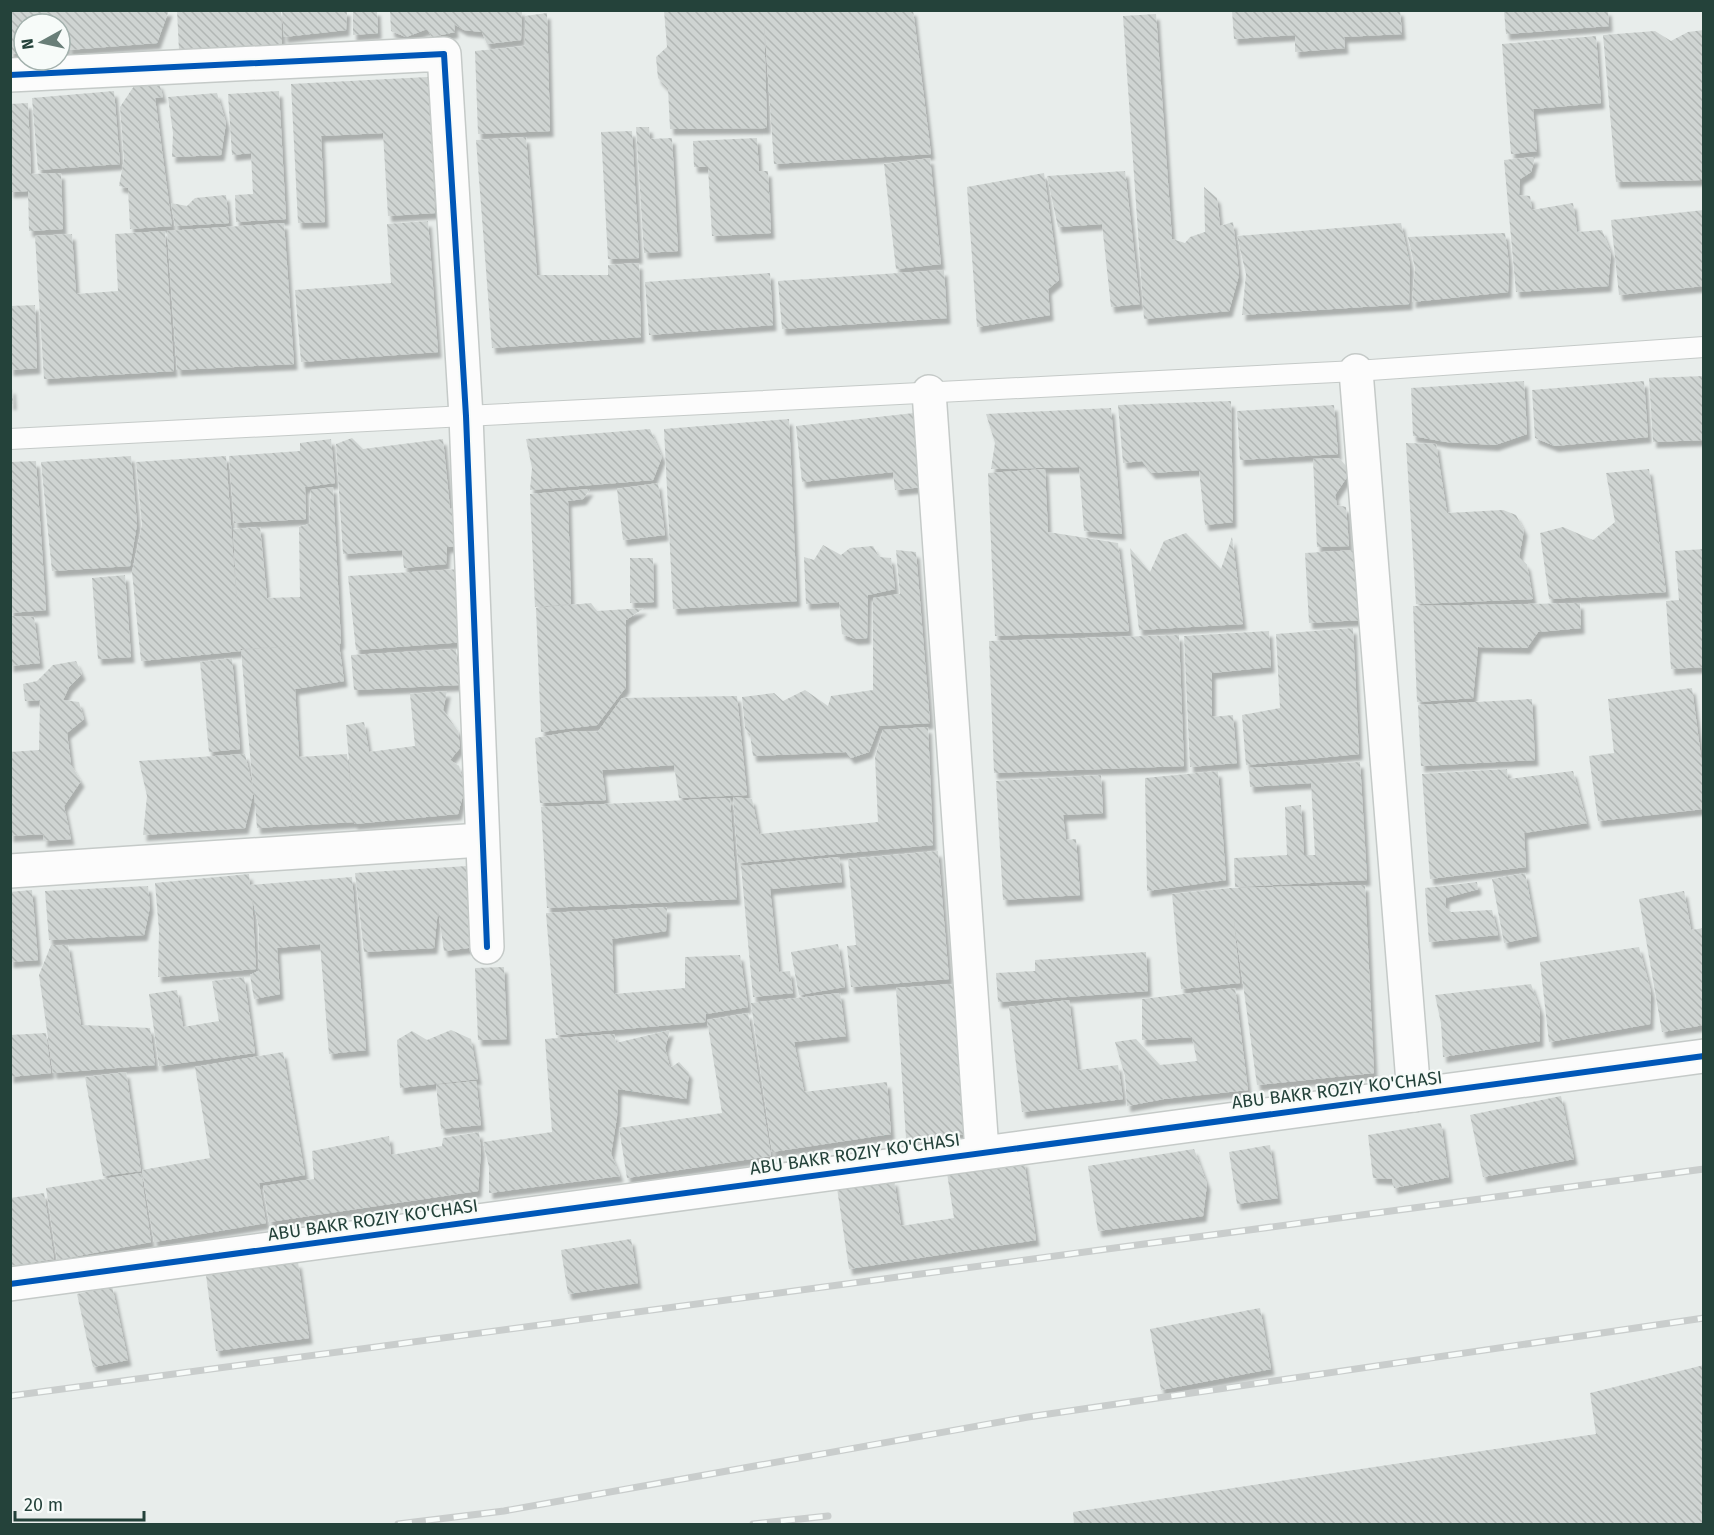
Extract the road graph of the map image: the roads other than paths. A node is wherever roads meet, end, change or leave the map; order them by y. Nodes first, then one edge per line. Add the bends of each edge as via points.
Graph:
1 (10, 75) edge
2 (1704, 347) edge
3 (1356, 371) junction
4 (929, 392) junction
5 (466, 416) junction
6 (10, 439) edge
7 (481, 840) junction
8 (10, 871) edge
9 (487, 947) dead end
10 (1704, 1056) edge
11 (1414, 1095) junction
12 (982, 1151) junction
13 (10, 1284) edge

1 - 5 street via 444,54
2 - 3 lane
3 - 4 lane
3 - 11 street
4 - 5 lane
4 - 12 street
5 - 6 lane
5 - 7 street
7 - 8 street
7 - 9 street
10 - 11 street, ABU BAKR ROZIY KO'CHASI
11 - 12 street, ABU BAKR ROZIY KO'CHASI
12 - 13 street, ABU BAKR ROZIY KO'CHASI

